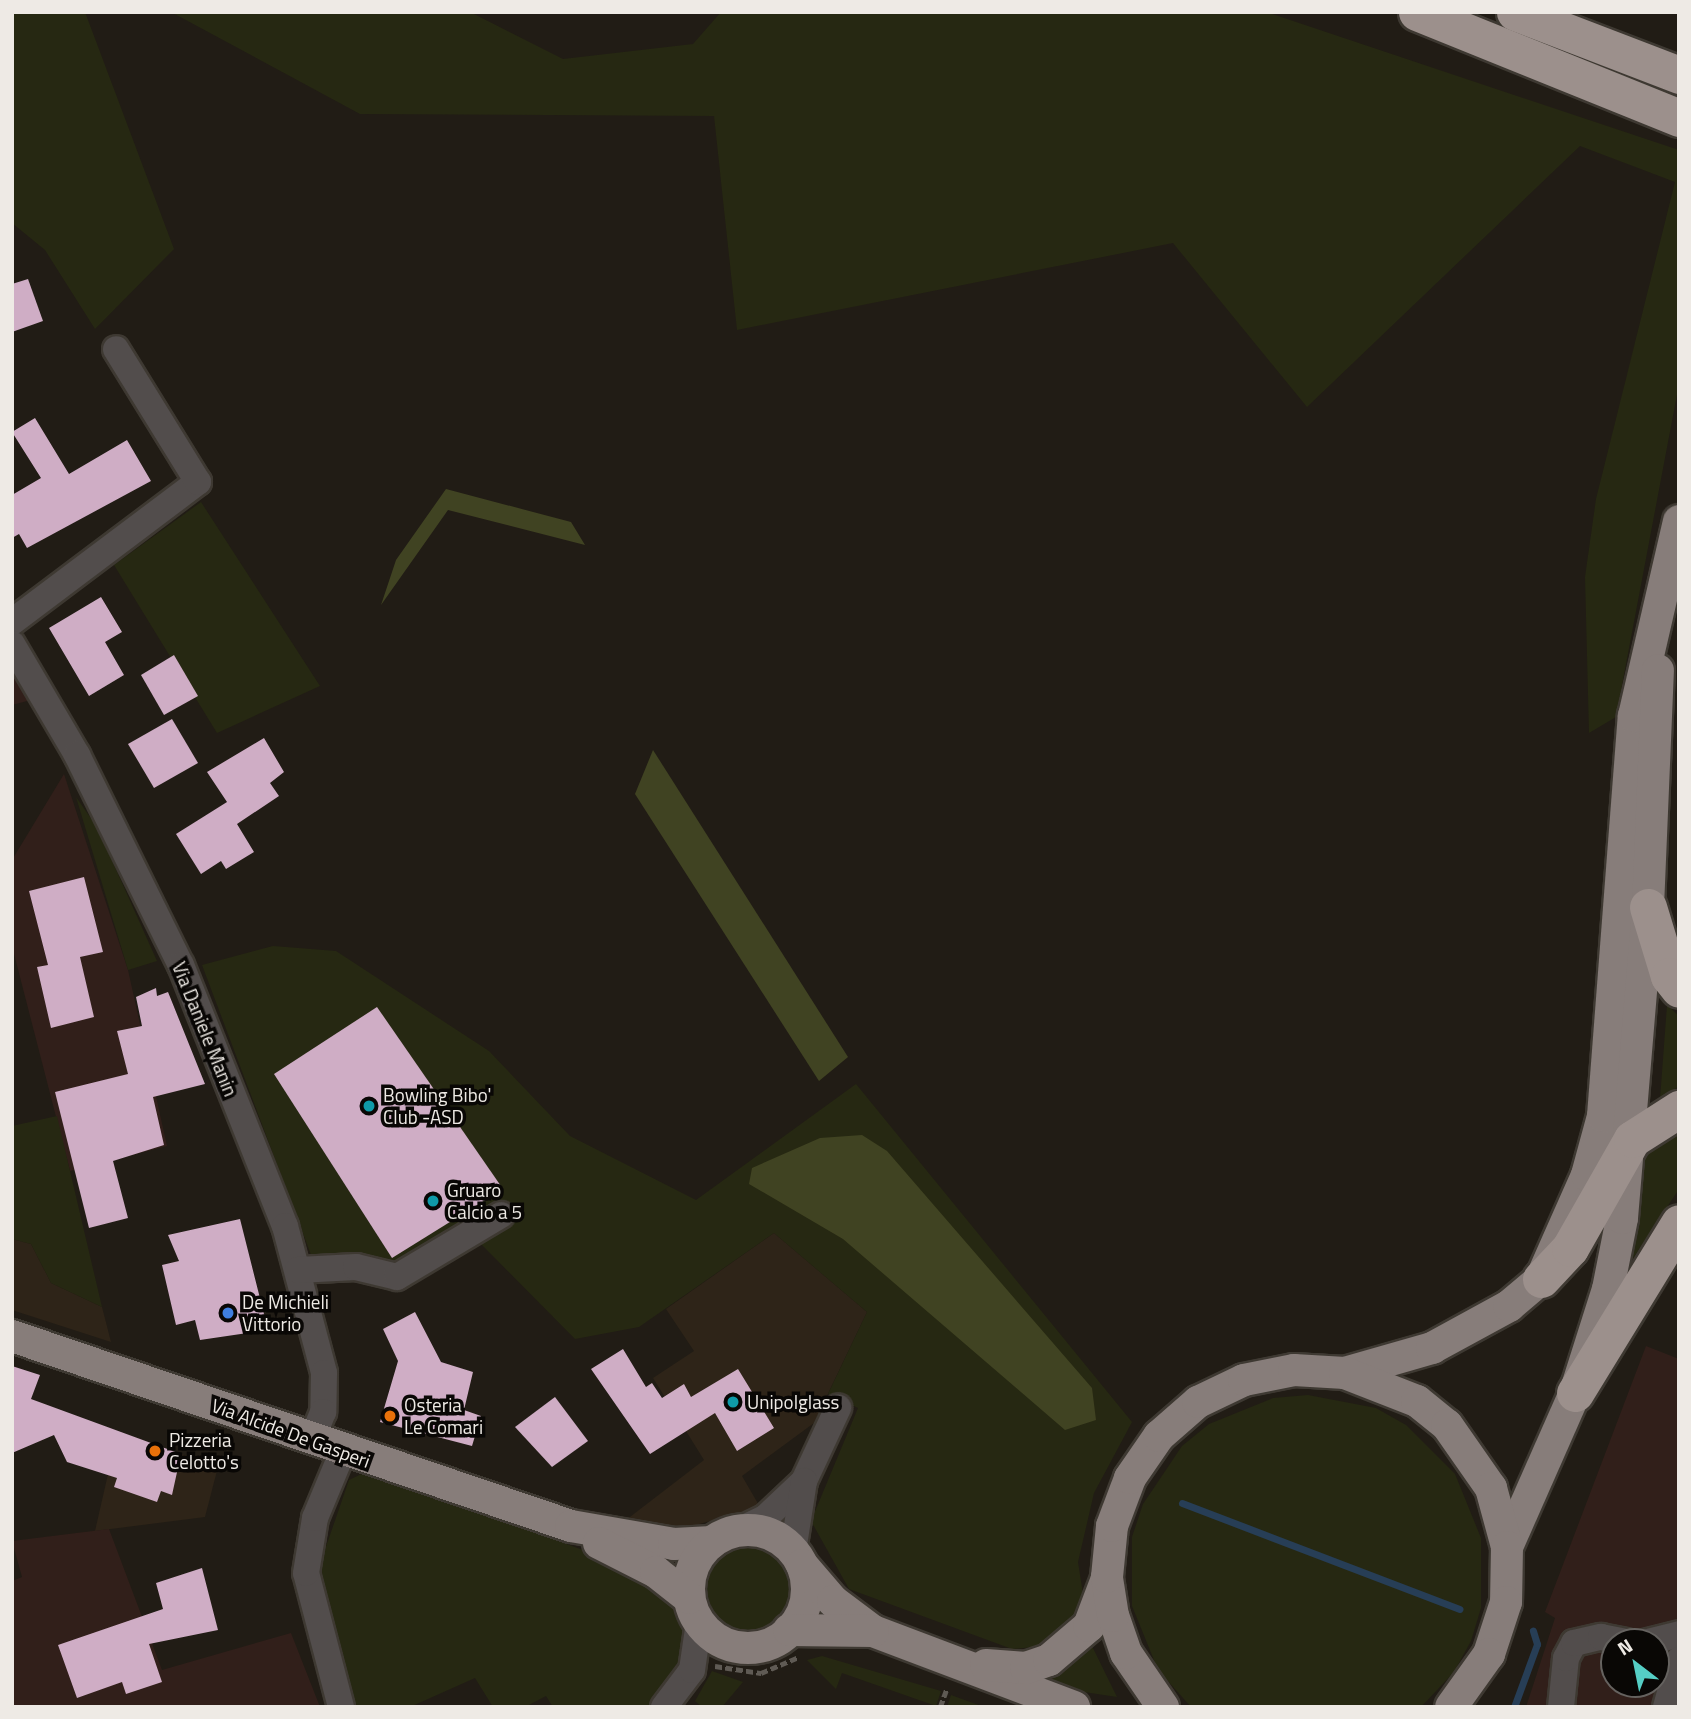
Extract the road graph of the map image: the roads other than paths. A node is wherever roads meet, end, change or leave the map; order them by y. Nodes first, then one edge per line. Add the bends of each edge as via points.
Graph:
1 (1386, 12) edge
2 (1417, 12) edge
3 (1515, 12) edge
4 (1456, 29) junction
5 (1679, 75) edge
6 (1679, 118) edge
7 (116, 349) dead end
8 (1679, 521) edge
9 (12, 622) edge
10 (1659, 627) junction
11 (12, 644) edge
12 (1648, 907) junction
13 (1679, 989) edge
14 (1679, 1109) edge
15 (1632, 1139) junction
16 (501, 1215) dead end
17 (1679, 1223) edge
18 (298, 1270) junction
19 (1541, 1279) junction
20 (12, 1336) edge
21 (1345, 1373) junction
22 (1575, 1393) junction
23 (838, 1408) dead end
24 (313, 1437) junction
25 (342, 1453) junction
26 (804, 1481) junction
27 (571, 1526) junction
28 (726, 1536) junction
29 (1507, 1547) junction
30 (797, 1558) junction
31 (1107, 1577) junction
32 (694, 1610) junction
33 (873, 1631) junction
34 (1600, 1637) edge
35 (798, 1642) junction
36 (1679, 1660) edge
37 (958, 1681) junction
38 (1467, 1702) edge
39 (341, 1707) edge
40 (664, 1707) edge
41 (1074, 1707) edge
42 (1163, 1707) edge
43 (1561, 1707) edge
44 (1666, 1707) edge

1 - 4 highway
2 - 4 highway
3 - 5 highway
4 - 6 highway
7 - 9 street via 198,482
8 - 10 main road
10 - 12 main road
10 - 19 main road via 1634,716 1622,811 1603,1116 1587,1175
11 - 18 street, Via Daniele Manin via 76,755 180,965
12 - 13 highway via 1669,976
12 - 15 main road
14 - 15 highway
15 - 19 highway via 1570,1248
15 - 22 main road via 1608,1289
16 - 18 street via 397,1277 356,1267
17 - 22 highway
18 - 24 street, Via Daniele Manin via 324,1373 323,1412
19 - 21 main road via 1475,1328 1432,1348
20 - 24 main road, Via Alcide De Gasperi
21 - 29 main road via 1417,1401 1447,1425 1491,1489
21 - 31 main road via 1294,1370 1244,1380 1198,1402 1159,1436 1130,1478 1117,1514
22 - 29 main road
23 - 26 street
24 - 25 main road, Via Alcide De Gasperi
25 - 27 main road, Via Alcide De Gasperi
25 - 39 street via 315,1518 306,1573
26 - 28 street via 765,1518
26 - 30 street
27 - 28 main road, Via Alcide De Gasperi via 674,1544
27 - 32 main road, Via Alcide De Gasperi via 656,1572
28 - 30 main road via 770,1534
28 - 32 main road via 695,1561
29 - 38 main road via 1506,1602
30 - 33 main road via 833,1601
30 - 35 main road via 807,1592
31 - 37 main road via 1089,1626 1049,1660
31 - 42 main road via 1125,1653
32 - 35 main road via 715,1638 748,1648
32 - 40 street via 692,1670
33 - 35 main road
33 - 37 main road
34 - 43 street via 1574,1643 1566,1658
36 - 44 street
37 - 41 main road

